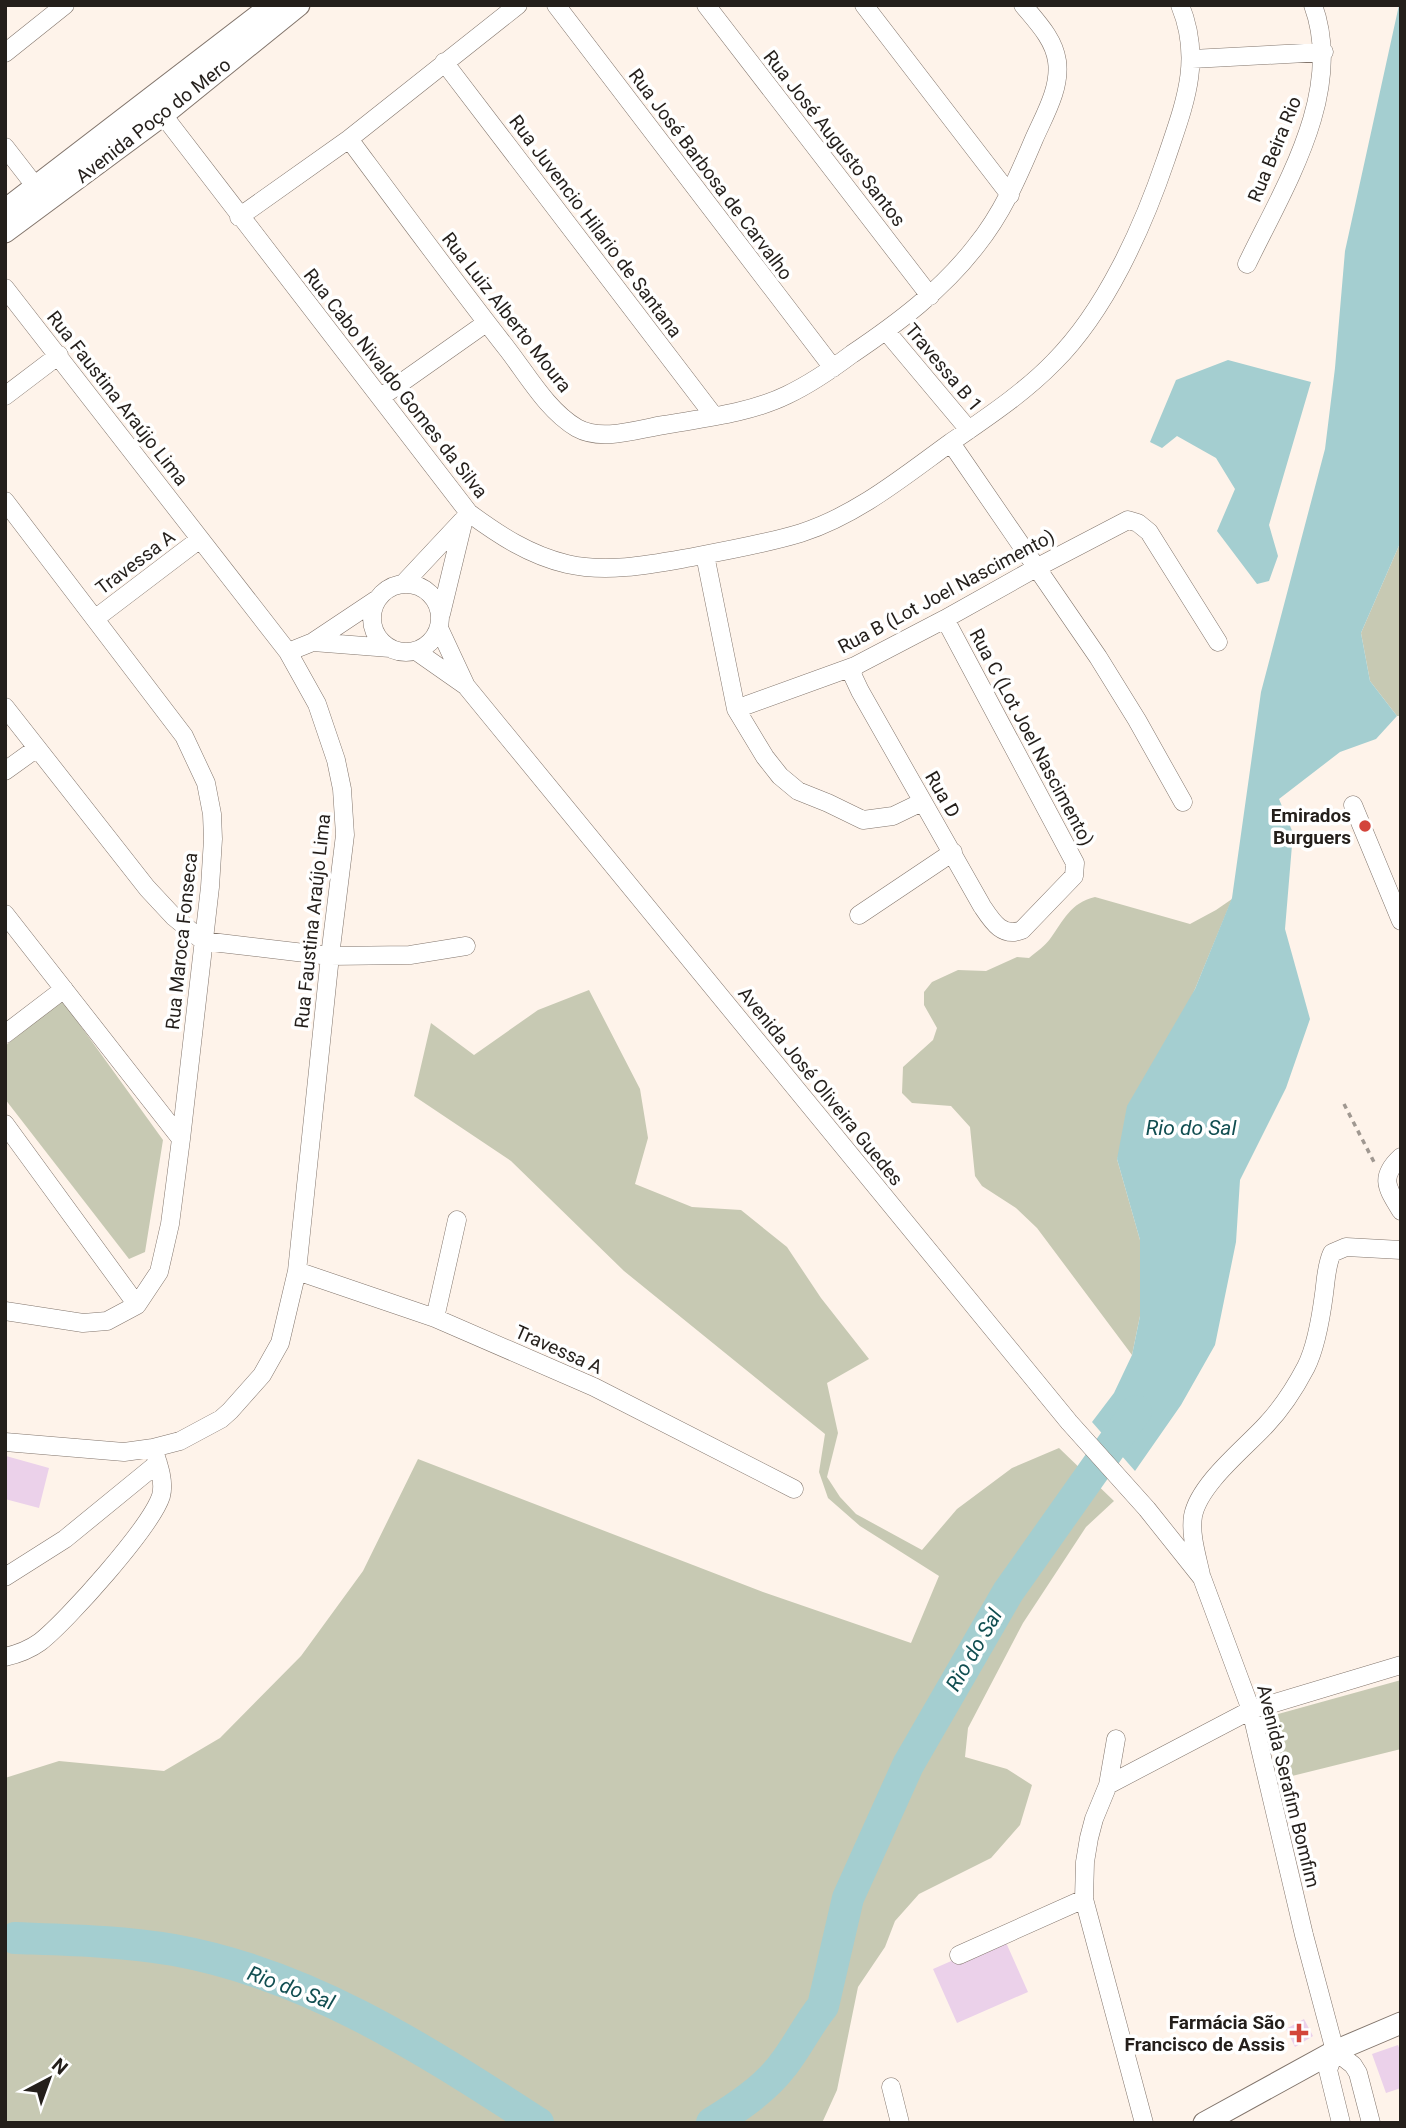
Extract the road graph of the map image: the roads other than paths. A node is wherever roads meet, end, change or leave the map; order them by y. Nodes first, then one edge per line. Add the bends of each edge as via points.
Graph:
1 (65, 5) edge
2 (272, 5) edge
3 (299, 5) edge
4 (518, 5) edge
5 (556, 5) edge
6 (706, 5) edge
7 (864, 5) edge
8 (1023, 5) edge
9 (1180, 5) edge
10 (1313, 5) edge
11 (1324, 52) junction
12 (5, 53) edge
13 (1192, 59) junction
14 (444, 62) junction
15 (163, 114) junction
16 (349, 139) junction
17 (5, 147) edge
18 (36, 187) junction
19 (1010, 195) junction
20 (5, 211) edge
21 (239, 217) junction
22 (5, 232) edge
23 (1247, 264) dead end
24 (5, 288) edge
25 (930, 296) junction
26 (486, 323) junction
27 (886, 331) junction
28 (59, 355) junction
29 (833, 368) junction
30 (5, 396) edge
31 (381, 397) junction
32 (714, 416) junction
33 (969, 430) junction
34 (951, 443) junction
35 (5, 501) edge
36 (467, 516) junction
37 (200, 539) junction
38 (705, 555) junction
39 (1035, 568) junction
40 (404, 583) junction
41 (376, 600) junction
42 (96, 618) junction
43 (945, 619) junction
44 (440, 622) junction
45 (313, 642) junction
46 (1218, 642) dead end
47 (390, 648) junction
48 (416, 651) junction
49 (288, 652) junction
50 (855, 666) junction
51 (466, 686) junction
52 (5, 707) edge
53 (736, 709) junction
54 (37, 748) junction
55 (5, 771) edge
56 (922, 802) junction
57 (1183, 802) dead end
58 (1353, 805) dead end
59 (953, 852) junction
60 (5, 914) edge
61 (859, 915) dead end
62 (1401, 921) edge
63 (1011, 933) joint
64 (203, 941) junction
65 (466, 946) dead end
66 (330, 956) junction
67 (64, 989) junction
68 (5, 1034) edge
69 (5, 1124) edge
70 (181, 1139) junction
71 (1401, 1157) edge
72 (1401, 1211) edge
73 (457, 1220) dead end
74 (1401, 1250) edge
75 (297, 1271) junction
76 (137, 1305) junction
77 (5, 1311) edge
78 (435, 1318) junction
79 (5, 1442) edge
80 (156, 1456) junction
81 (794, 1489) dead end
82 (1147, 1510) joint
83 (5, 1577) edge
84 (1202, 1578) junction
85 (5, 1657) edge
86 (1401, 1665) edge
87 (1251, 1710) junction
88 (1116, 1739) dead end
89 (1108, 1785) junction
90 (1084, 1899) junction
91 (959, 1955) dead end
92 (1401, 2023) edge
93 (1335, 2051) junction
94 (891, 2087) dead end
95 (900, 2123) edge
96 (1144, 2123) edge
97 (1204, 2123) edge
98 (1340, 2123) edge
99 (1371, 2123) edge

1 - 12 street
2 - 18 main road, Avenida Poço do Mero
3 - 15 main road, Avenida Poço do Mero
4 - 14 street
5 - 29 street, Rua José Barbosa de Carvalho
6 - 25 street, Rua José Augusto Santos
7 - 19 street
8 - 19 street, Rua Luiz Alberto Moura via 1052,44 1057,74 1050,102
9 - 13 street, Rua Cabo Nivaldo Gomes da Silva
10 - 11 street, Rua Beira Rio
11 - 13 street
11 - 23 street, Rua Beira Rio via 1318,100 1303,145
13 - 33 street, Rua Cabo Nivaldo Gomes da Silva via 1186,94 1158,182 1117,273 1056,361
14 - 16 street
14 - 32 street, Rua Juvencio Hilario de Santana
15 - 21 street, Rua Cabo Nivaldo Gomes da Silva
15 - 22 main road, Avenida Poço do Mero
16 - 21 street
16 - 26 street, Rua Luiz Alberto Moura
17 - 18 street
18 - 20 main road, Avenida Poço do Mero
19 - 25 street, Rua Luiz Alberto Moura via 976,246
21 - 31 street, Rua Cabo Nivaldo Gomes da Silva
24 - 28 street, Rua Faustina Araújo Lima
25 - 27 street, Rua Luiz Alberto Moura
26 - 31 street
26 - 32 street, Rua Luiz Alberto Moura via 545,398 578,428 620,433
27 - 29 street, Rua Luiz Alberto Moura
27 - 33 street, Travessa B 1
28 - 30 street
28 - 37 street, Rua Faustina Araújo Lima
29 - 32 street, Rua Luiz Alberto Moura via 786,396
31 - 36 street, Rua Cabo Nivaldo Gomes da Silva
33 - 34 street, Rua Cabo Nivaldo Gomes da Silva
34 - 38 street, Rua Cabo Nivaldo Gomes da Silva via 846,514 802,533
34 - 39 street
35 - 42 street, Rua Maroca Fonseca
36 - 38 street, Rua Cabo Nivaldo Gomes da Silva via 522,548 568,564 600,568
36 - 40 street
36 - 44 street
37 - 42 street, Travessa A
37 - 49 street, Rua Faustina Araújo Lima
38 - 53 street
39 - 43 street, Rua B (Lot Joel Nascimento)
39 - 46 street, Rua B (Lot Joel Nascimento) via 1122,522 1133,521 1149,533
39 - 57 street via 1138,720
40 - 41 street
40 - 44 street via 433,595
41 - 45 street
41 - 47 street via 372,611 375,632
42 - 64 street, Rua Maroca Fonseca via 184,736 206,783 213,839
43 - 50 street, Rua B (Lot Joel Nascimento)
43 - 63 street, Rua C (Lot Joel Nascimento) via 1076,867 1074,876 1027,926
44 - 48 street via 435,638
44 - 51 street, Avenida José Oliveira Guedes
45 - 47 street
45 - 49 street
47 - 48 street
48 - 51 street, Avenida José Oliveira Guedes
49 - 66 street, Rua Faustina Araújo Lima via 317,704 342,789 345,835
50 - 53 street, Rua B (Lot Joel Nascimento)
50 - 56 street, Rua D via 852,674 860,691
51 - 82 street, Avenida José Oliveira Guedes via 1069,1422
52 - 54 street
53 - 56 street via 765,757 803,794 868,821 893,816
54 - 55 street
54 - 64 street via 147,888
56 - 59 street, Rua D
58 - 62 street
59 - 61 street
59 - 63 street, Rua D via 992,921
60 - 67 street
64 - 66 street
64 - 70 street, Rua Maroca Fonseca
65 - 66 street via 410,955
66 - 75 street, Rua Faustina Araújo Lima
67 - 68 street
67 - 70 street
69 - 76 street
70 - 76 street, Rua Maroca Fonseca via 165,1251 159,1272
71 - 72 street via 1389,1172 1387,1186
73 - 78 street
74 - 84 street via 1346,1247 1332,1252 1307,1365 1288,1397 1223,1470 1195,1511 1194,1538
75 - 78 street, Travessa A
75 - 80 street, Rua Faustina Araújo Lima via 280,1343 251,1389 221,1419
76 - 77 street, Rua Maroca Fonseca via 96,1323
78 - 81 street, Travessa A via 594,1387
79 - 80 street, Rua Faustina Araújo Lima
80 - 83 street via 65,1539
80 - 85 street via 162,1488 140,1532 42,1640
82 - 84 street, Avenida Serafim Bomfim
84 - 87 street, Avenida Serafim Bomfim
86 - 87 street
87 - 89 street
87 - 93 street, Avenida Serafim Bomfim
88 - 89 street
89 - 90 street via 1089,1838
90 - 91 street
90 - 96 street
92 - 93 main road
93 - 97 main road
93 - 98 street, Avenida Serafim Bomfim via 1328,2070
93 - 99 street, Avenida Serafim Bomfim via 1358,2073
94 - 95 street

